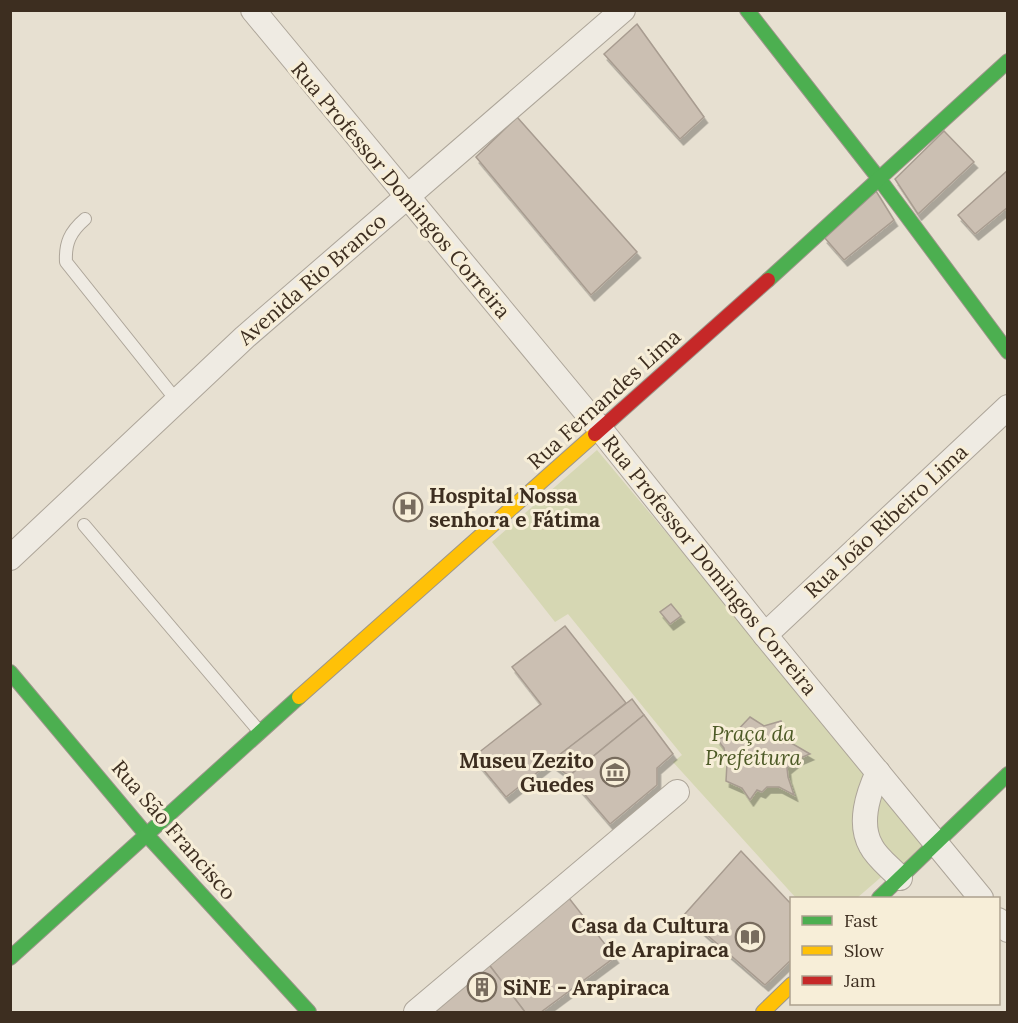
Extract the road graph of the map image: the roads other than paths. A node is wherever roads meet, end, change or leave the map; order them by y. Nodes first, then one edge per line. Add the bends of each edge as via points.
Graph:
1 (253, 10) edge
2 (623, 10) edge
3 (747, 10) edge
4 (1008, 61) edge
5 (880, 180) junction
6 (406, 197) junction
7 (85, 219) dead end
8 (1008, 352) edge
9 (177, 401) junction
10 (1008, 407) edge
11 (601, 430) junction
12 (84, 525) dead end
13 (10, 558) edge
14 (765, 635) junction
15 (10, 672) edge
16 (260, 732) junction
17 (878, 772) junction
18 (1008, 774) edge
19 (677, 792) dead end
20 (145, 833) junction
21 (936, 843) junction
22 (900, 878) junction
23 (880, 897) edge
24 (980, 897) edge
25 (10, 958) edge
26 (790, 986) edge
27 (309, 1012) edge
28 (416, 1012) edge
29 (763, 1012) edge

1 - 6 street, Rua Professor Domingos Correira
2 - 6 street, Avenida Rio Branco
3 - 5 street
4 - 5 street, Rua Fernandes Lima
5 - 8 street
5 - 11 street, Rua Fernandes Lima
6 - 9 street, Avenida Rio Branco
6 - 11 street, Rua Professor Domingos Correira
7 - 9 lane via 65,246 66,262
9 - 13 street, Avenida Rio Branco
10 - 14 street, Rua João Ribeiro Lima
11 - 14 street, Rua Professor Domingos Correira
11 - 16 street, Rua Fernandes Lima
12 - 16 lane
14 - 17 street, Rua Professor Domingos Correira
15 - 20 street, Rua São Francisco
16 - 20 street, Rua Fernandes Lima
17 - 21 street, Rua Professor Domingos Correira
17 - 22 street via 869,793 865,826 871,847
18 - 21 street
19 - 28 street
20 - 25 street, Rua Fernandes Lima
20 - 27 street, Rua São Francisco
21 - 22 street
21 - 24 street, Rua Professor Domingos Correira
22 - 23 street
26 - 29 street

